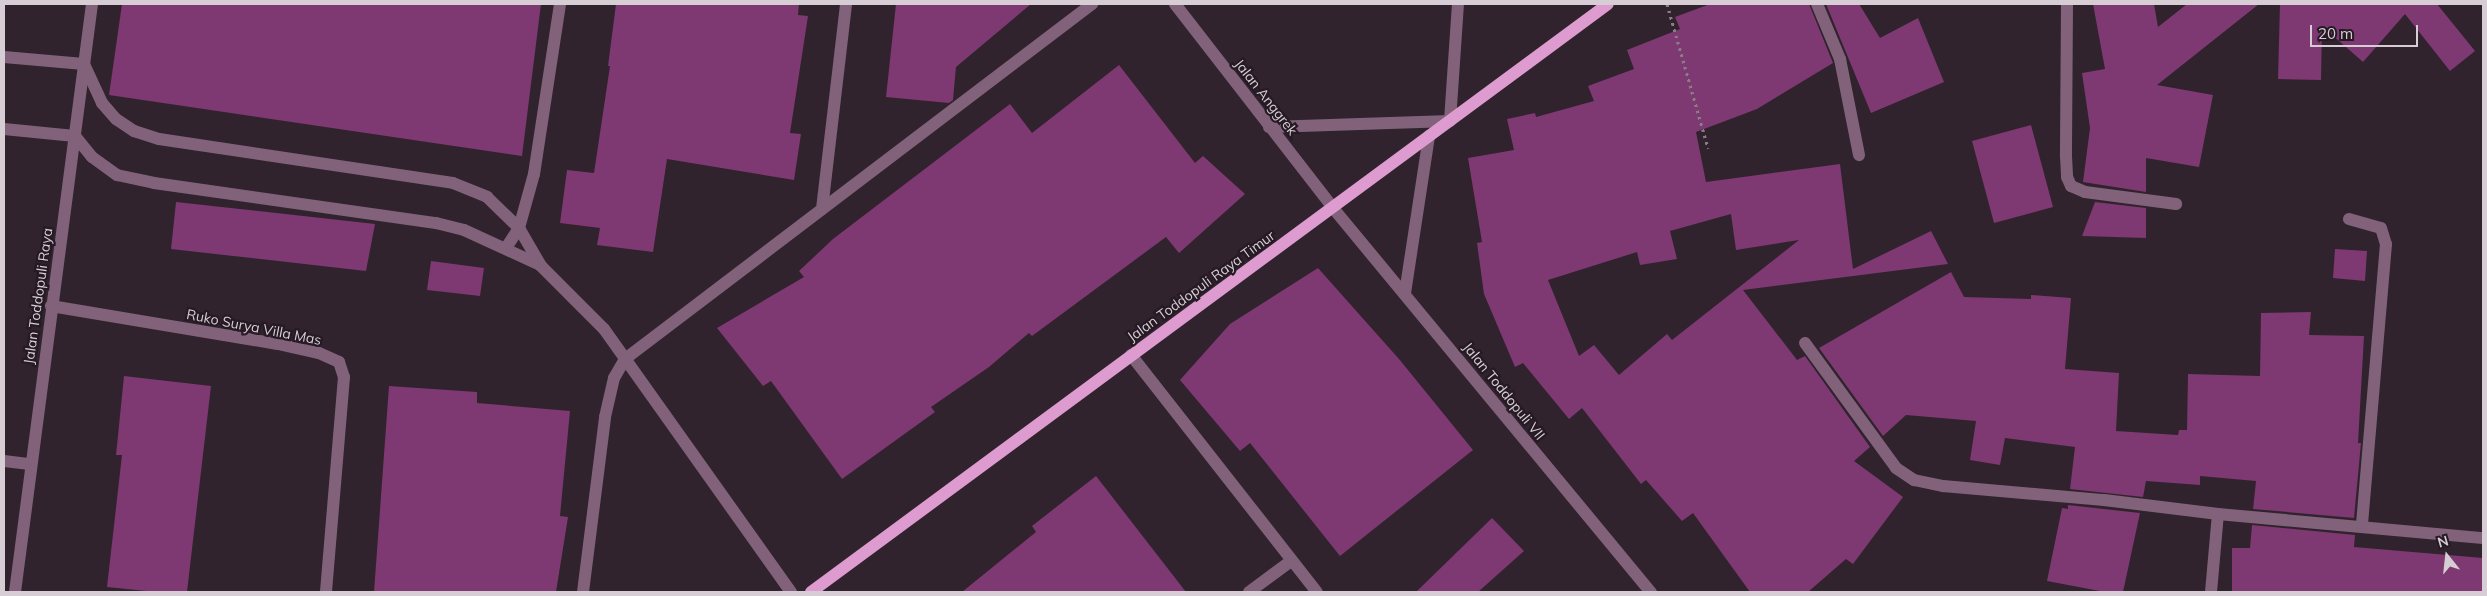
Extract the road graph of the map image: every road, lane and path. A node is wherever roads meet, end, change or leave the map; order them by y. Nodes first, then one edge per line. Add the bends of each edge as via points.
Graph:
1 (92, 4) edge
2 (560, 4) edge
3 (846, 4) edge
4 (1092, 4) edge
5 (1175, 4) edge
6 (1458, 4) edge
7 (1608, 4) edge
8 (1667, 4) edge
9 (1817, 4) edge
10 (2067, 4) edge
11 (4, 57) edge
12 (84, 64) junction
13 (1450, 121) junction
14 (1269, 127) junction
15 (4, 130) edge
16 (74, 136) junction
17 (1429, 136) junction
18 (1708, 148) dead end
19 (1859, 155) dead end
20 (2176, 204) dead end
21 (1334, 208) junction
22 (822, 209) junction
23 (2349, 219) dead end
24 (519, 228) junction
25 (506, 248) junction
26 (541, 266) junction
27 (1405, 293) junction
28 (52, 306) junction
29 (1805, 343) dead end
30 (1131, 355) junction
31 (625, 359) junction
32 (4, 461) edge
33 (30, 464) junction
34 (2218, 514) junction
35 (2362, 525) junction
36 (2483, 538) edge
37 (1291, 561) junction
38 (14, 592) edge
39 (326, 592) edge
40 (583, 592) edge
41 (791, 592) edge
42 (811, 592) edge
43 (1249, 592) edge
44 (1316, 592) edge
45 (1650, 592) edge
46 (2211, 592) edge

1 - 12 street, Jalan Toddopuli Raya
2 - 24 street via 534,174
3 - 22 street
4 - 22 street
5 - 14 street, Jalan Anggrek
6 - 13 street
7 - 13 main road, Jalan Toddopuli Raya Timur
8 - 18 path
9 - 19 street via 1840,59
10 - 20 street via 2066,156 2071,186 2085,192
11 - 12 street
12 - 16 street, Jalan Toddopuli Raya
12 - 24 street via 102,103 116,119 134,131 159,139 453,183 486,197
13 - 14 street
13 - 17 main road, Jalan Toddopuli Raya Timur
14 - 21 street, Jalan Anggrek
15 - 16 street
16 - 25 street via 92,157 117,175 436,223 464,230
16 - 28 street, Jalan Toddopuli Raya
17 - 21 main road, Jalan Toddopuli Raya Timur
17 - 27 street
21 - 27 street, Jalan Toddopuli VII
21 - 30 main road, Jalan Toddopuli Raya Timur
22 - 31 street
23 - 35 street via 2381,228 2386,244
24 - 25 street
24 - 26 street
25 - 26 street
26 - 31 street via 604,329
27 - 45 street, Jalan Toddopuli VII
28 - 33 street, Jalan Toddopuli Raya
28 - 39 street, Ruko Surya Villa Mas via 278,344 319,353 340,362 344,377
29 - 34 street via 1896,468 1914,480 1942,486
30 - 37 street
30 - 42 main road, Jalan Toddopuli Raya Timur
31 - 40 street via 614,378 605,417
31 - 41 street
32 - 33 street
33 - 38 street, Jalan Toddopuli Raya
34 - 35 street
34 - 46 street
35 - 36 street
37 - 43 street
37 - 44 street

